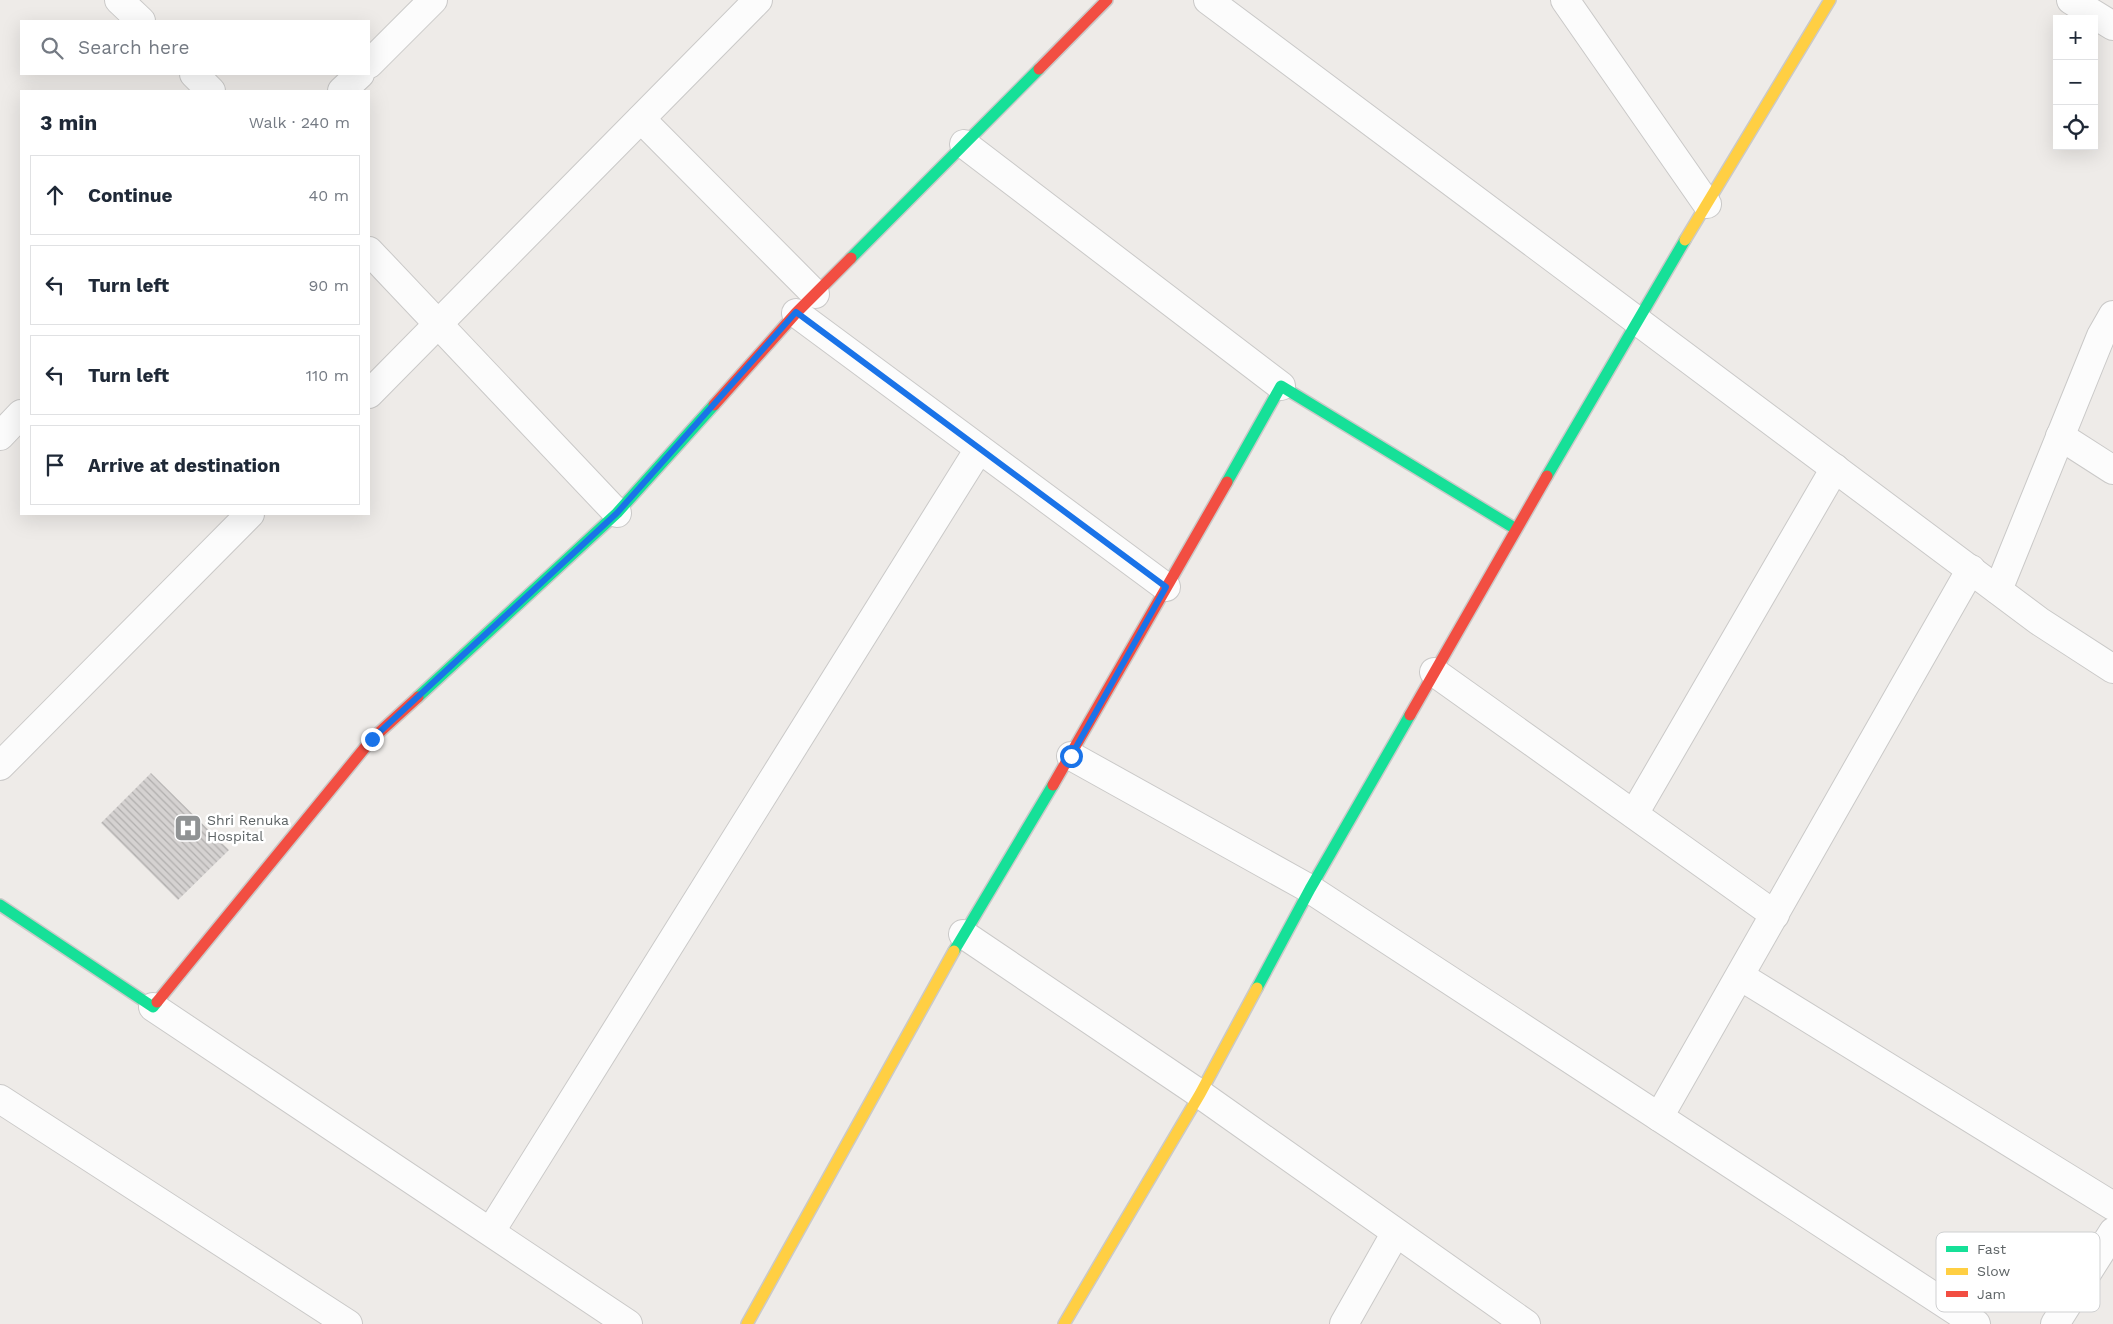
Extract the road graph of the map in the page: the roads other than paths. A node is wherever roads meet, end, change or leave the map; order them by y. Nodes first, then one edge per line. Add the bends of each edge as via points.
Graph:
1 (119, 0) edge
2 (433, 0) edge
3 (758, 0) edge
4 (1107, 0) edge
5 (1208, 0) edge
6 (1566, 0) edge
7 (1830, 0) edge
8 (2071, 0) edge
9 (140, 20) edge
10 (2112, 23) edge
11 (370, 63) edge
12 (195, 75) edge
13 (359, 75) edge
14 (210, 90) edge
15 (343, 90) edge
16 (641, 119) junction
17 (964, 144) junction
18 (1707, 204) junction
19 (370, 252) edge
20 (815, 294) junction
21 (796, 312) junction
22 (2113, 315) edge
23 (1636, 320) junction
24 (439, 323) junction
25 (1281, 386) junction
26 (370, 393) edge
27 (20, 415) edge
28 (0, 436) edge
29 (2060, 436) junction
30 (979, 449) junction
31 (1835, 468) junction
32 (2113, 470) edge
33 (617, 513) junction
34 (249, 515) edge
35 (1516, 529) junction
36 (1971, 569) junction
37 (1166, 587) junction
38 (1998, 590) junction
39 (2113, 669) edge
40 (1434, 672) junction
41 (1071, 756) junction
42 (0, 766) edge
43 (1634, 814) junction
44 (1310, 889) junction
45 (0, 905) edge
46 (1774, 915) junction
47 (963, 934) junction
48 (1740, 976) junction
49 (153, 1007) junction
50 (1200, 1094) junction
51 (0, 1099) edge
52 (1659, 1117) junction
53 (2113, 1206) edge
54 (491, 1231) junction
55 (2113, 1232) edge
56 (1395, 1234) junction
57 (2100, 1253) edge
58 (1936, 1298) edge
59 (1958, 1312) edge
60 (2063, 1312) edge
61 (348, 1324) edge
62 (628, 1324) edge
63 (747, 1324) edge
64 (1064, 1324) edge
65 (1344, 1324) edge
66 (1526, 1324) edge
67 (1976, 1324) edge
68 (2055, 1324) edge

1 - 9 street
2 - 11 street
3 - 16 street
4 - 17 street
5 - 23 street
6 - 18 street
7 - 18 street
8 - 10 street
12 - 14 street
13 - 15 street
16 - 20 street
16 - 24 street
17 - 20 street
17 - 25 street
18 - 23 street
19 - 24 street
20 - 21 street
21 - 30 street
21 - 33 street
22 - 29 street via 2101,336
23 - 31 street
23 - 35 street
24 - 26 street
24 - 33 street
25 - 35 street
25 - 37 street
27 - 28 street
29 - 32 street
29 - 38 street
30 - 37 street
30 - 54 street
31 - 36 street
31 - 43 street
33 - 49 street via 372,739
34 - 42 street
35 - 40 street
36 - 38 street
36 - 46 street
37 - 41 street
38 - 39 street
40 - 43 street
40 - 44 street
41 - 44 street
41 - 47 street
43 - 46 street
44 - 50 street
44 - 52 street
45 - 49 street
46 - 48 street
47 - 50 street
47 - 63 street
48 - 52 street
48 - 53 street
49 - 54 street
50 - 56 street
50 - 64 street
51 - 61 street
52 - 58 street
54 - 62 street
55 - 57 street
56 - 65 street
56 - 66 street
59 - 67 street
60 - 68 street

